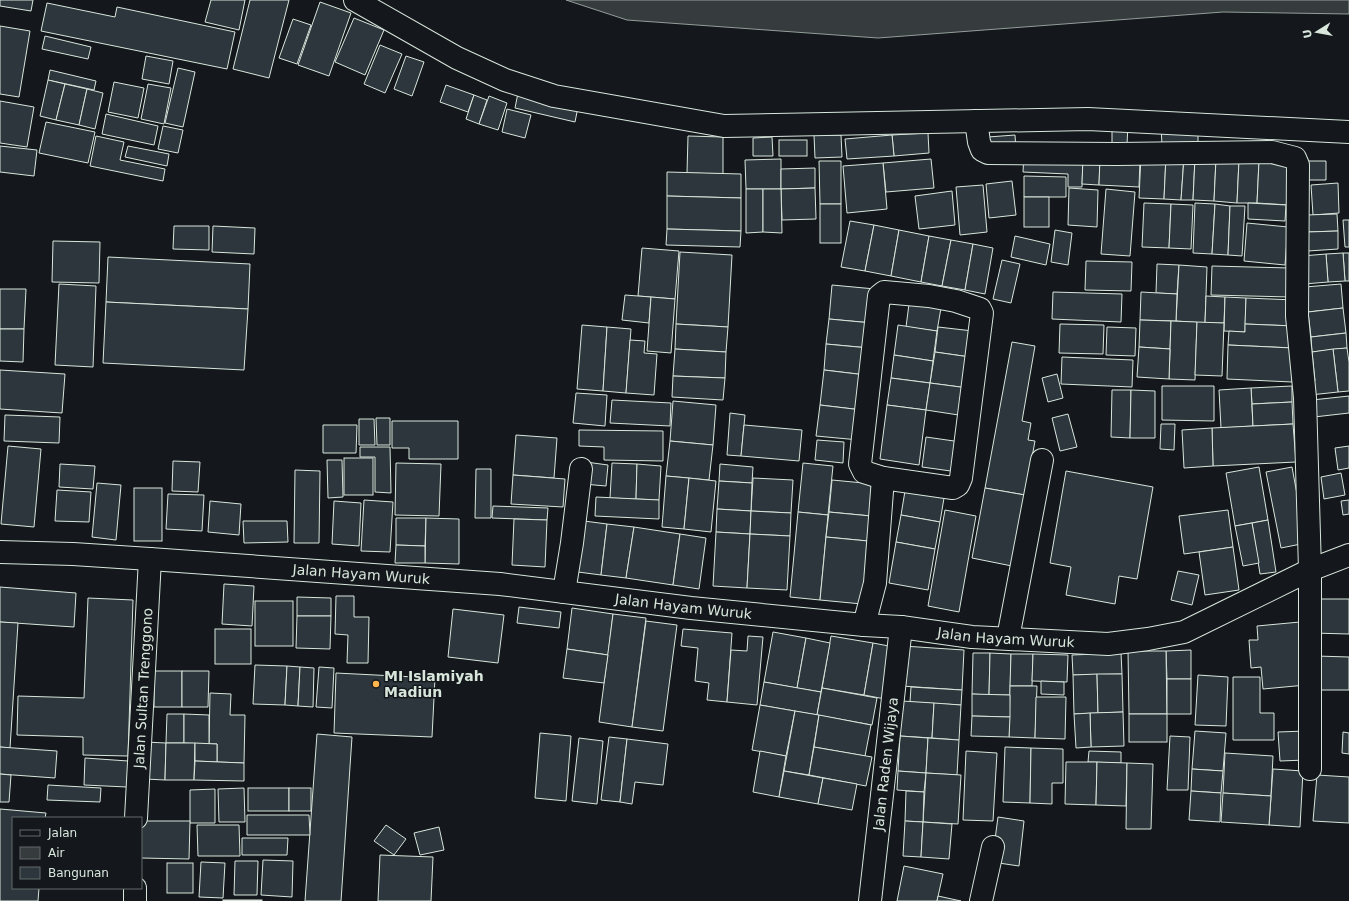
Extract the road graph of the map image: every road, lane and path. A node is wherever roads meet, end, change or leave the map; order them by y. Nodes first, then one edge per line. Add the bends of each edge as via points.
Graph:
1 (355, 0) edge
2 (976, 121) junction
3 (1349, 132) edge
4 (1042, 460) dead end
5 (581, 469) dead end
6 (882, 478) junction
7 (0, 552) edge
8 (1349, 555) edge
9 (150, 559) junction
10 (1310, 570) junction
11 (564, 592) junction
12 (864, 625) junction
13 (901, 627) junction
14 (1008, 638) junction
15 (1310, 769) dead end
16 (136, 817) edge
17 (993, 847) dead end
18 (135, 889) edge
19 (134, 901) edge
20 (870, 901) edge
21 (982, 901) edge

1 - 2 street via 456,58 505,80 554,96 724,126
2 - 3 street via 1088,119
2 - 10 street via 982,150 988,153 1272,152 1295,158 1298,165 1298,316 1305,398
4 - 14 street
5 - 11 street
6 - 6 street via 864,472 860,464 880,296 884,292 929,296 980,309 982,313 976,367 958,485 953,488
6 - 12 street via 875,583
7 - 9 street, Jalan Hayam Wuruk
8 - 10 street, Jalan Hayam Wuruk
9 - 11 street, Jalan Hayam Wuruk via 500,584
9 - 16 street, Jalan Sultan Trenggono
10 - 14 street, Jalan Hayam Wuruk via 1184,632 1108,644
10 - 15 street
11 - 12 street, Jalan Hayam Wuruk via 691,608
12 - 13 street, Jalan Hayam Wuruk
13 - 14 street, Jalan Hayam Wuruk via 972,637
13 - 20 street, Jalan Raden Wijaya
17 - 21 street
18 - 19 street

